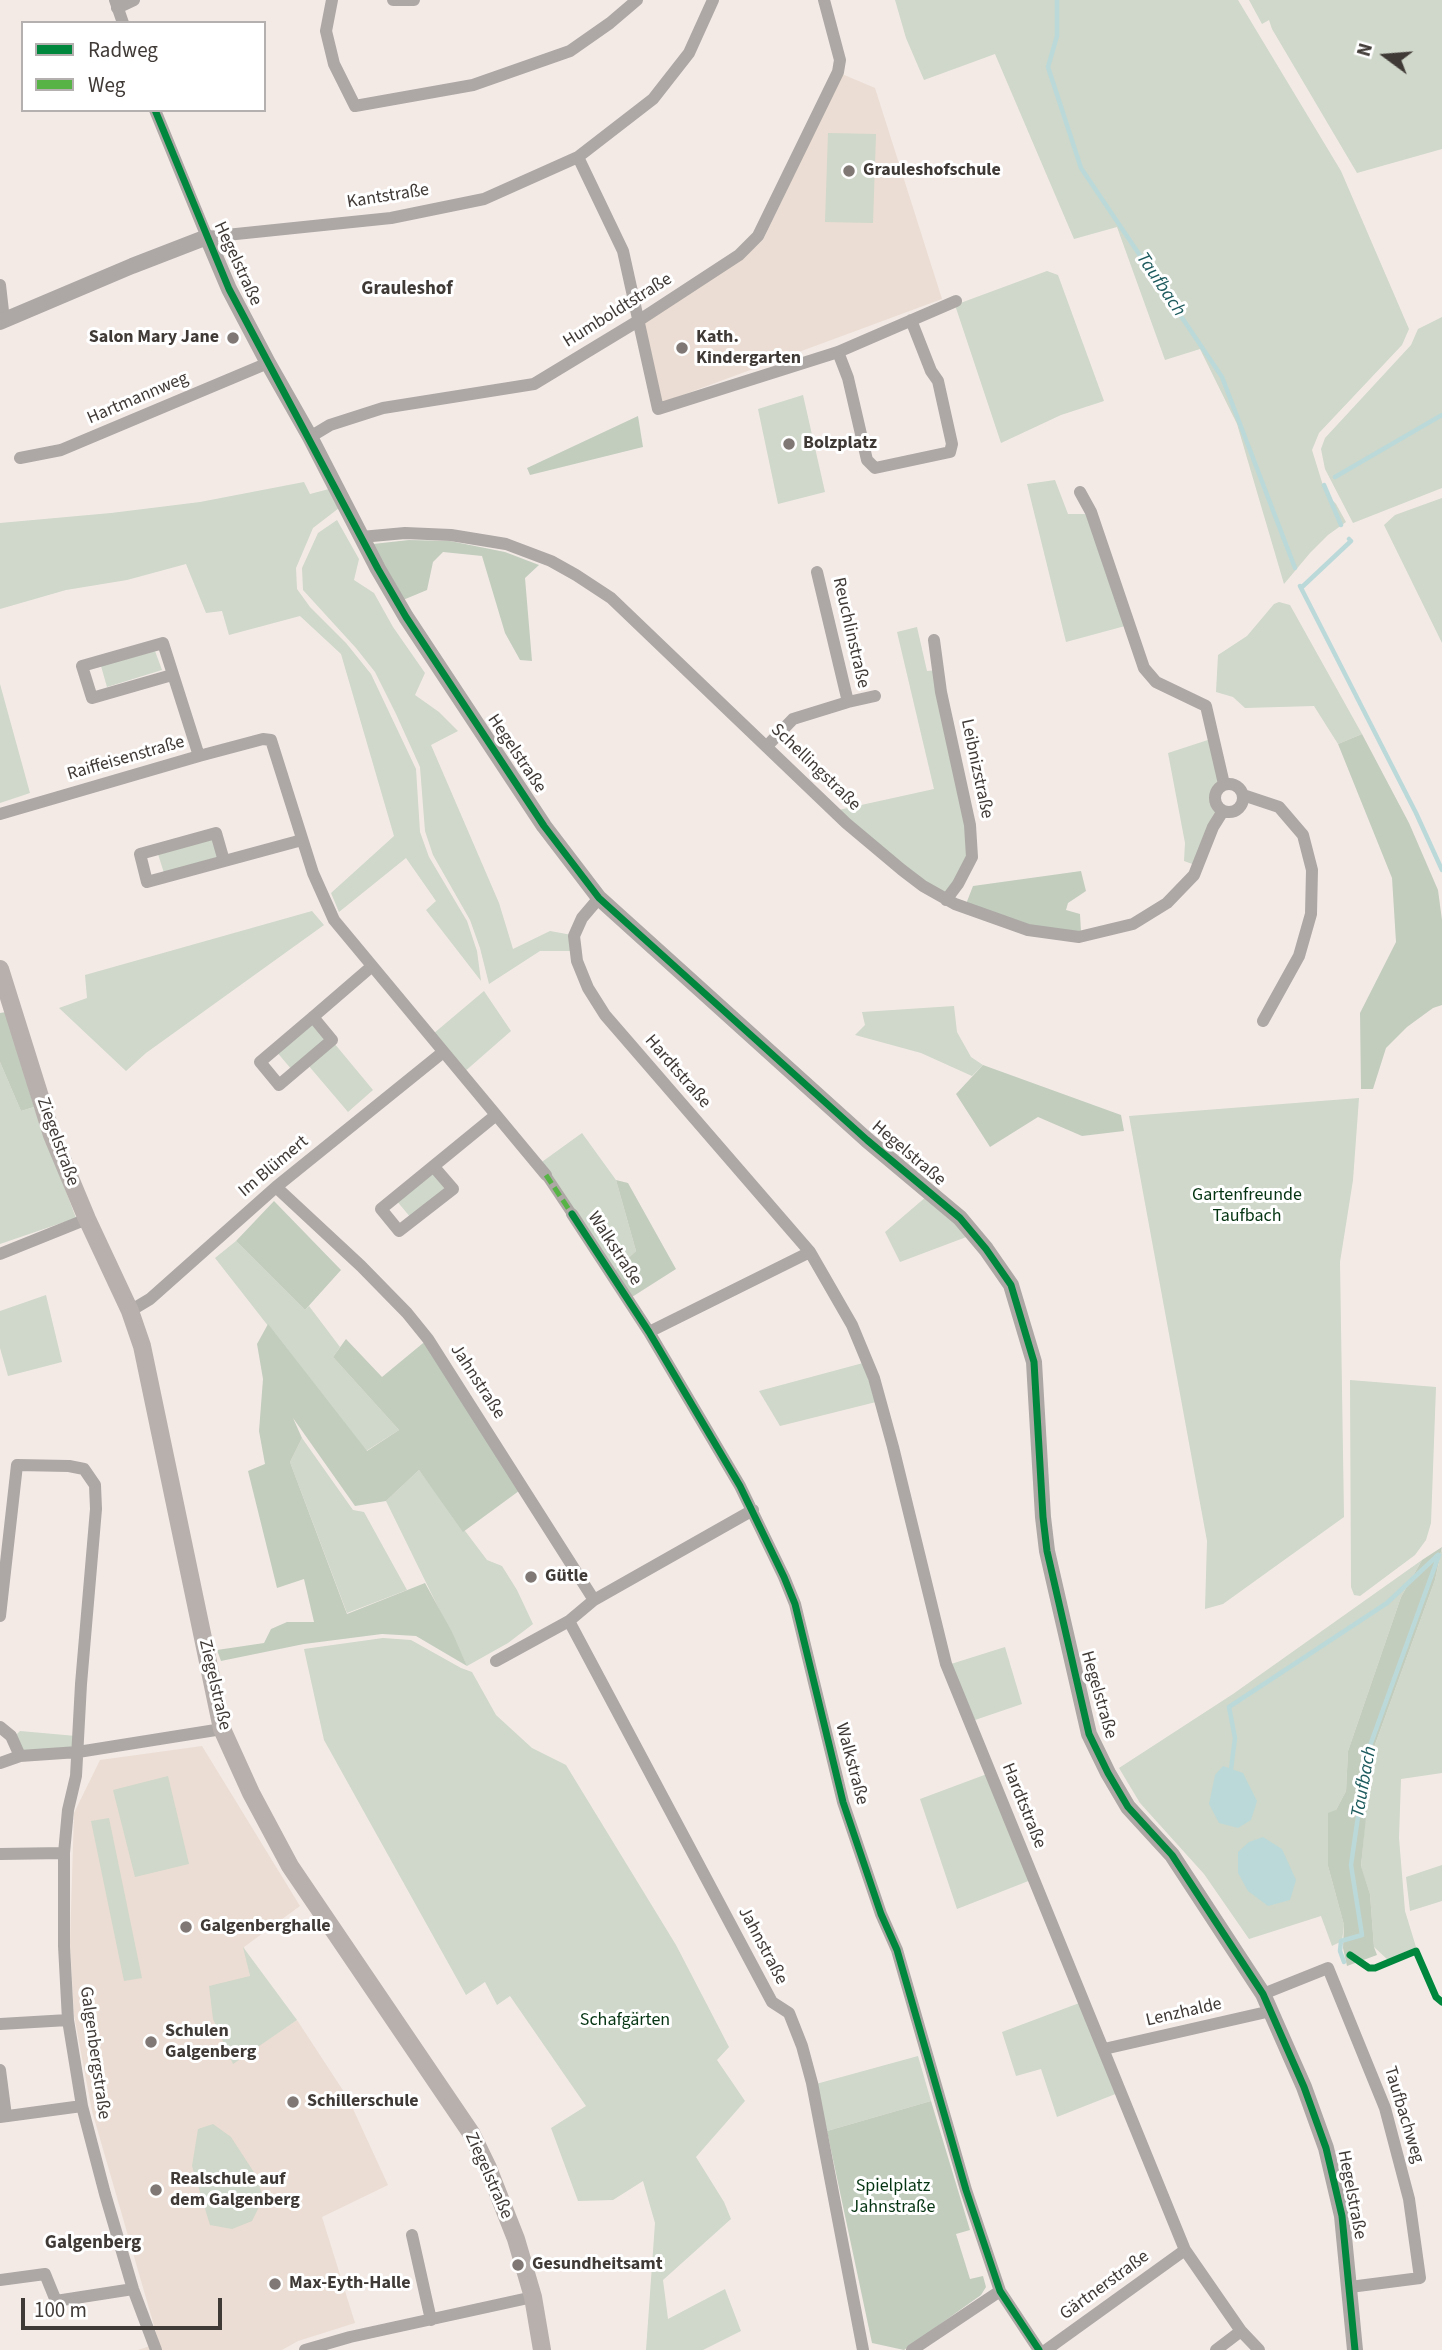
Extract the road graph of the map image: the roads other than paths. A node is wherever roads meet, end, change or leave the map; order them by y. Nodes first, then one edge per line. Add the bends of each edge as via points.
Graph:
1 (134, 0) edge
2 (332, 0) edge
3 (393, 0) edge
4 (414, 0) edge
5 (637, 0) edge
6 (713, 0) edge
7 (824, 0) edge
8 (116, 4) edge
9 (122, 21) edge
10 (156, 112) edge
11 (578, 157) junction
12 (207, 237) junction
13 (0, 285) edge
14 (956, 301) dead end
15 (911, 320) junction
16 (2, 321) edge
17 (638, 321) junction
18 (838, 352) junction
19 (268, 363) junction
20 (310, 437) junction
21 (20, 458) dead end
22 (1080, 492) dead end
23 (361, 537) junction
24 (817, 572) dead end
25 (934, 640) dead end
26 (172, 675) junction
27 (875, 696) dead end
28 (848, 702) junction
29 (767, 746) junction
30 (199, 756) junction
31 (1224, 784) junction
32 (1243, 795) junction
33 (1223, 811) junction
34 (0, 814) edge
35 (302, 840) junction
36 (224, 861) junction
37 (599, 898) junction
38 (946, 900) junction
39 (371, 967) junction
40 (0, 969) edge
41 (313, 1017) junction
42 (1263, 1021) dead end
43 (442, 1053) junction
44 (496, 1115) junction
45 (434, 1167) junction
46 (545, 1175) joint
47 (276, 1187) junction
48 (572, 1214) joint
49 (87, 1219) junction
50 (810, 1252) junction
51 (0, 1254) edge
52 (130, 1311) junction
53 (649, 1332) junction
54 (753, 1510) junction
55 (594, 1600) junction
56 (0, 1616) edge
57 (569, 1620) junction
58 (496, 1661) dead end
59 (0, 1727) edge
60 (222, 1729) junction
61 (78, 1752) junction
62 (20, 1756) junction
63 (0, 1763) edge
64 (64, 1853) junction
65 (0, 1854) edge
66 (1263, 1994) junction
67 (1271, 2011) junction
68 (68, 2020) junction
69 (0, 2024) edge
70 (1104, 2049) junction
71 (0, 2070) edge
72 (82, 2106) junction
73 (3, 2116) edge
74 (412, 2235) dead end
75 (1185, 2250) junction
76 (0, 2280) edge
77 (1350, 2287) junction
78 (133, 2289) junction
79 (1000, 2291) junction
80 (533, 2297) junction
81 (431, 2320) junction
82 (1241, 2331) junction
83 (350, 2337) junction
84 (156, 2350) edge
85 (305, 2350) edge
86 (353, 2350) edge
87 (542, 2350) edge
88 (863, 2350) edge
89 (912, 2350) edge
90 (1039, 2350) edge
91 (1046, 2350) edge
92 (1216, 2350) edge
93 (1259, 2350) edge
94 (1355, 2350) edge

1 - 8 street
2 - 5 street via 326,31 334,64 355,106 473,85 570,51
3 - 4 street
6 - 11 street, Kantstraße via 689,53 653,99
7 - 17 street, Humboldtstraße via 840,60 838,72 758,236 739,255
8 - 9 street
10 - 12 street, Hegelstraße
11 - 12 street, Kantstraße via 484,199 391,218
11 - 17 street via 624,251
12 - 16 street, Kantstraße
12 - 19 street, Hegelstraße
13 - 16 street
14 - 15 street
15 - 18 street
15 - 18 street via 938,381 953,444 950,452 875,468 867,460
17 - 18 street via 658,410
17 - 20 street, Humboldtstraße via 534,384 383,408 330,425
19 - 20 street, Hegelstraße
19 - 21 street, Hartmannweg via 61,450
20 - 23 street, Hegelstraße
22 - 31 street, Schellingstraße via 1091,512 1144,668 1156,682 1206,706
23 - 29 street, Schellingstraße via 451,534 506,544 551,561 611,598
23 - 37 street, Hegelstraße via 406,617 544,825
24 - 28 street, Reuchlinstraße
25 - 38 street, Leibnizstraße via 972,857
26 - 26 street via 92,698 82,666 163,643
26 - 30 street
27 - 28 street, Reuchlinstraße
28 - 29 street, Reuchlinstraße via 793,719
29 - 38 street, Schellingstraße via 846,823
30 - 34 street, Raiffeisenstraße
30 - 35 street, Raiffeisenstraße via 271,740
31 - 32 street via 1238,786
31 - 33 street, Schellingstraße via 1214,800
32 - 33 street, Schellingstraße via 1238,809
32 - 42 street via 1279,807 1303,835 1312,870 1311,914 1298,956
33 - 38 street, Schellingstraße via 1194,875 1167,902 1133,923 1079,937 1028,930
35 - 36 street
35 - 39 street via 334,920
36 - 36 street via 216,833 140,855 147,882
37 - 50 street, Hardtstraße via 574,936 577,961 588,988 614,1026
37 - 66 street, Hegelstraße via 960,1218 1011,1285 1034,1362 1047,1551 1089,1734 1128,1807 1172,1855
39 - 41 street
39 - 43 street
40 - 49 main road, Ziegelstraße via 52,1135
41 - 41 street via 260,1062 279,1085 332,1040
43 - 44 street
43 - 47 street, Im Blümert
44 - 45 street
44 - 46 street
45 - 45 street via 453,1189 399,1231 381,1209
46 - 48 street
47 - 52 street, Im Blümert via 150,1299
47 - 55 street, Jahnstraße via 361,1266 428,1339
48 - 53 street, Walkstraße
49 - 51 street
49 - 52 main road, Ziegelstraße
50 - 53 street
50 - 70 street, Hardtstraße via 852,1325 874,1378 946,1664
52 - 60 main road, Ziegelstraße via 162,1434
53 - 54 street, Walkstraße
54 - 55 street
54 - 79 street, Walkstraße via 795,1604 843,1802 897,1950
55 - 57 street
56 - 61 street, Galgenbergstraße via 17,1465 84,1469 94,1485 96,1508
57 - 58 street
57 - 88 street, Jahnstraße via 772,2002 789,2013 811,2083
59 - 62 street via 11,1736
60 - 61 street
60 - 80 main road, Ziegelstraße via 290,1866 471,2133 516,2239
61 - 62 street
61 - 64 street, Galgenbergstraße
62 - 63 street
64 - 65 street
64 - 68 street, Galgenbergstraße
66 - 67 street, Hegelstraße
66 - 77 street, Taufbachweg via 1328,1968 1385,2108 1409,2199 1420,2278
67 - 70 street, Lenzhalde
67 - 77 street, Hegelstraße via 1326,2148 1342,2216
68 - 69 street
68 - 72 street, Galgenbergstraße
70 - 75 street, Hardtstraße
71 - 73 street
72 - 73 street
72 - 78 street, Galgenbergstraße
74 - 81 street
75 - 82 street, Hardtstraße
75 - 91 street, Gärtnerstraße
76 - 78 street via 45,2274 56,2301
77 - 94 street, Hegelstraße
78 - 84 street, Galgenbergstraße
79 - 89 street
79 - 90 street, Walkstraße
80 - 81 street
80 - 87 main road, Ziegelstraße
81 - 83 street
82 - 92 street
82 - 93 street, Hardtstraße
83 - 85 street
83 - 86 street

